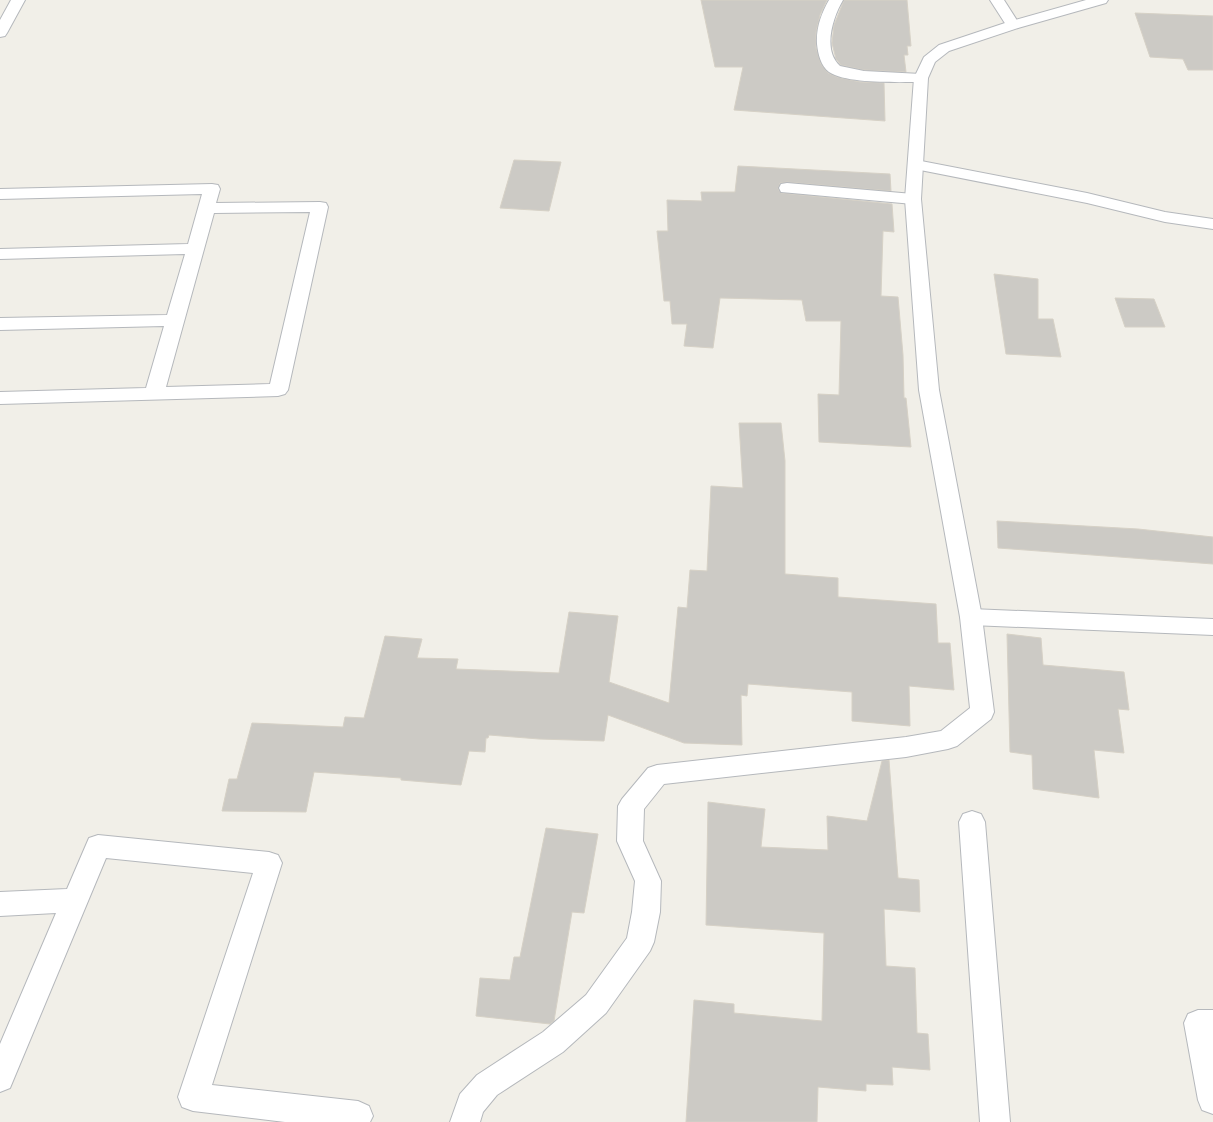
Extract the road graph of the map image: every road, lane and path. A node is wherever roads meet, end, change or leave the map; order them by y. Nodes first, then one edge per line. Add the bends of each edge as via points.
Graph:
1 (18, 0) edge
2 (836, 0) edge
3 (997, 0) edge
4 (1101, 0) edge
5 (1013, 25) junction
6 (0, 32) edge
7 (921, 78) junction
8 (916, 164) junction
9 (787, 188) dead end
10 (0, 194) edge
11 (913, 198) junction
12 (207, 208) junction
13 (1213, 224) edge
14 (195, 249) junction
15 (0, 254) edge
16 (175, 320) junction
17 (0, 324) edge
18 (154, 394) junction
19 (0, 398) edge
20 (971, 617) junction
21 (1213, 627) edge
22 (972, 822) dead end
23 (75, 900) junction
24 (0, 904) edge
25 (1213, 1023) edge
26 (0, 1078) edge
27 (1213, 1100) edge
28 (358, 1116) dead end
29 (465, 1122) edge
30 (995, 1122) edge

1 - 6 street
2 - 7 street via 826,22 824,40 828,60 834,68 846,73
3 - 5 street
4 - 5 street
5 - 7 street via 944,48 929,60
7 - 8 street
8 - 11 street
8 - 13 street via 1087,198 1165,217
9 - 11 street
10 - 12 street via 212,189
11 - 20 street via 929,390
12 - 14 street
12 - 18 street via 320,207 278,390
14 - 15 street
14 - 16 street
16 - 17 street
16 - 18 street
18 - 19 street
20 - 21 street
20 - 29 street via 982,712 948,739 906,747 657,775 631,806 630,841 648,881 646,912 640,942 596,1004 553,1042 487,1085 472,1104
22 - 30 street
23 - 24 street
23 - 26 street
23 - 28 street via 98,846 269,863 192,1097
25 - 27 street via 1198,1024

